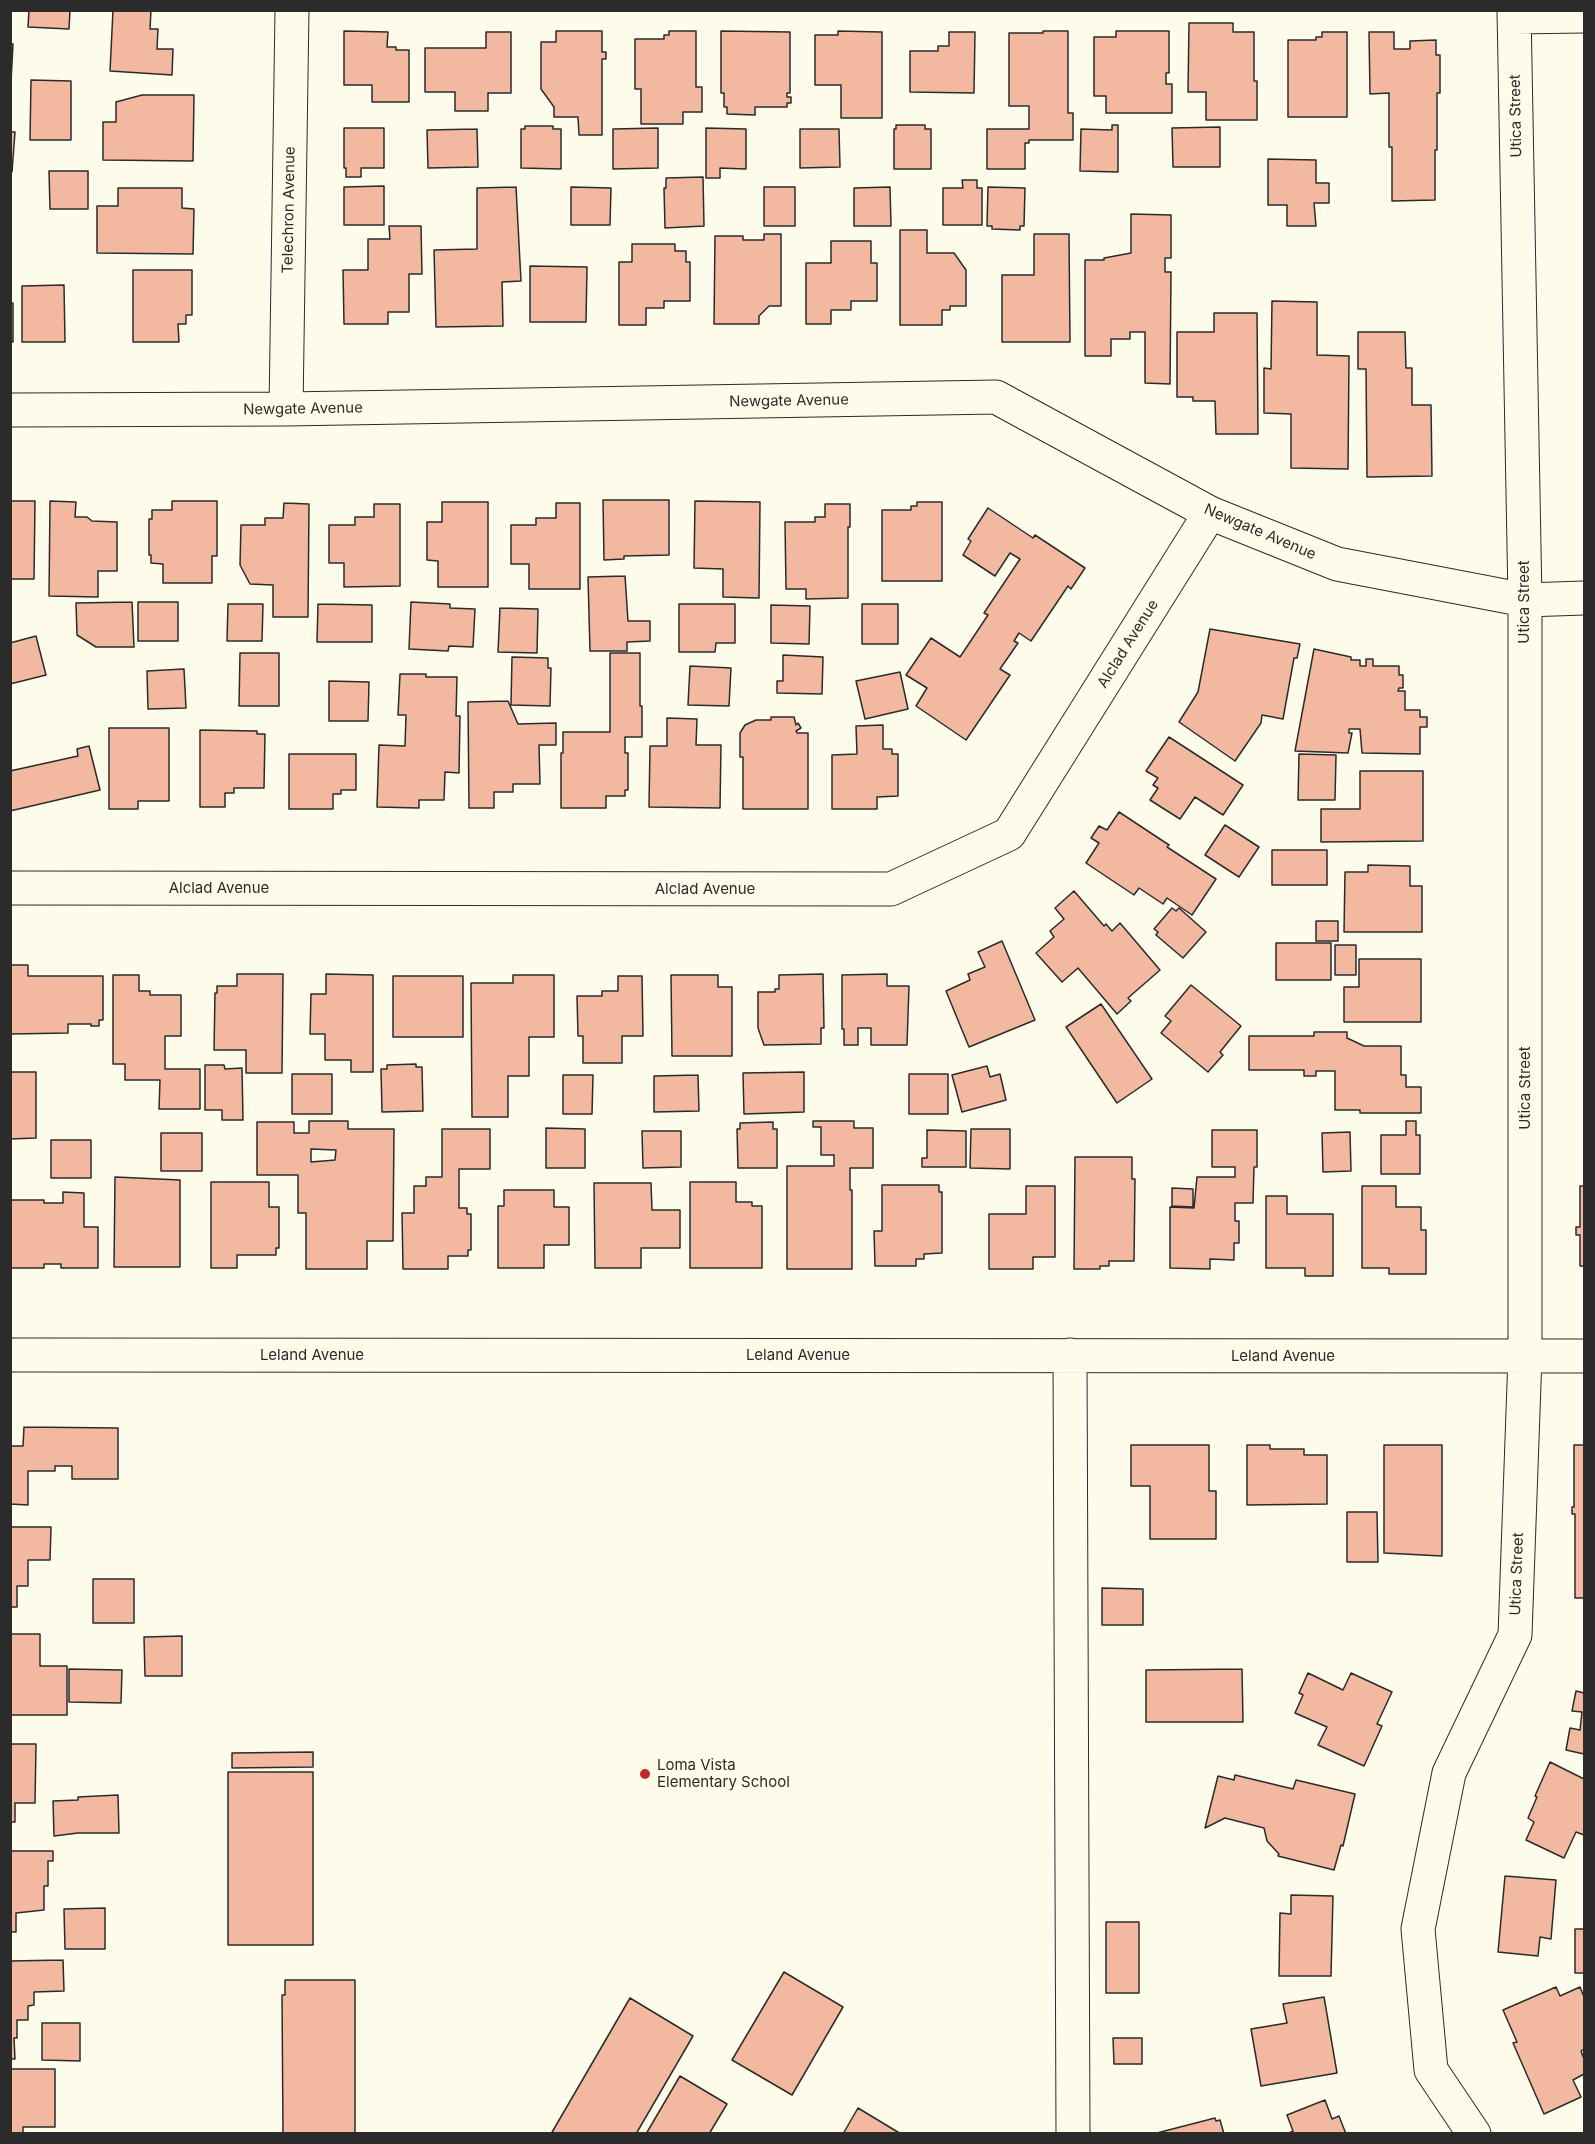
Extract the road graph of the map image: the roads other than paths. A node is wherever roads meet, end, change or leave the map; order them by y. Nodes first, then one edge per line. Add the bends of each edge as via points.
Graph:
1 (292, 10) edge
2 (1514, 14) edge
3 (1584, 16) edge
4 (286, 409) junction
5 (10, 410) edge
6 (1210, 513) junction
7 (1584, 598) edge
8 (1525, 600) junction
9 (10, 888) edge
10 (10, 1355) edge
11 (1070, 1355) junction
12 (1525, 1356) junction
13 (1584, 1356) edge
14 (1073, 2133) edge
15 (1474, 2133) edge

1 - 4 street, Telechron Avenue
2 - 3 street
2 - 8 street, Utica Street
4 - 5 street, Newgate Avenue
4 - 6 street, Newgate Avenue via 996,397
6 - 8 street, Newgate Avenue via 1337,564
6 - 9 street, Alclad Avenue via 1009,834 891,889
7 - 8 street, Newgate Avenue
8 - 12 street, Utica Street
10 - 11 street, Leland Avenue
11 - 12 street, Leland Avenue
11 - 14 street
12 - 13 street, Leland Avenue
12 - 15 street, Utica Street via 1515,1635 1449,1773 1418,1929 1431,2070

